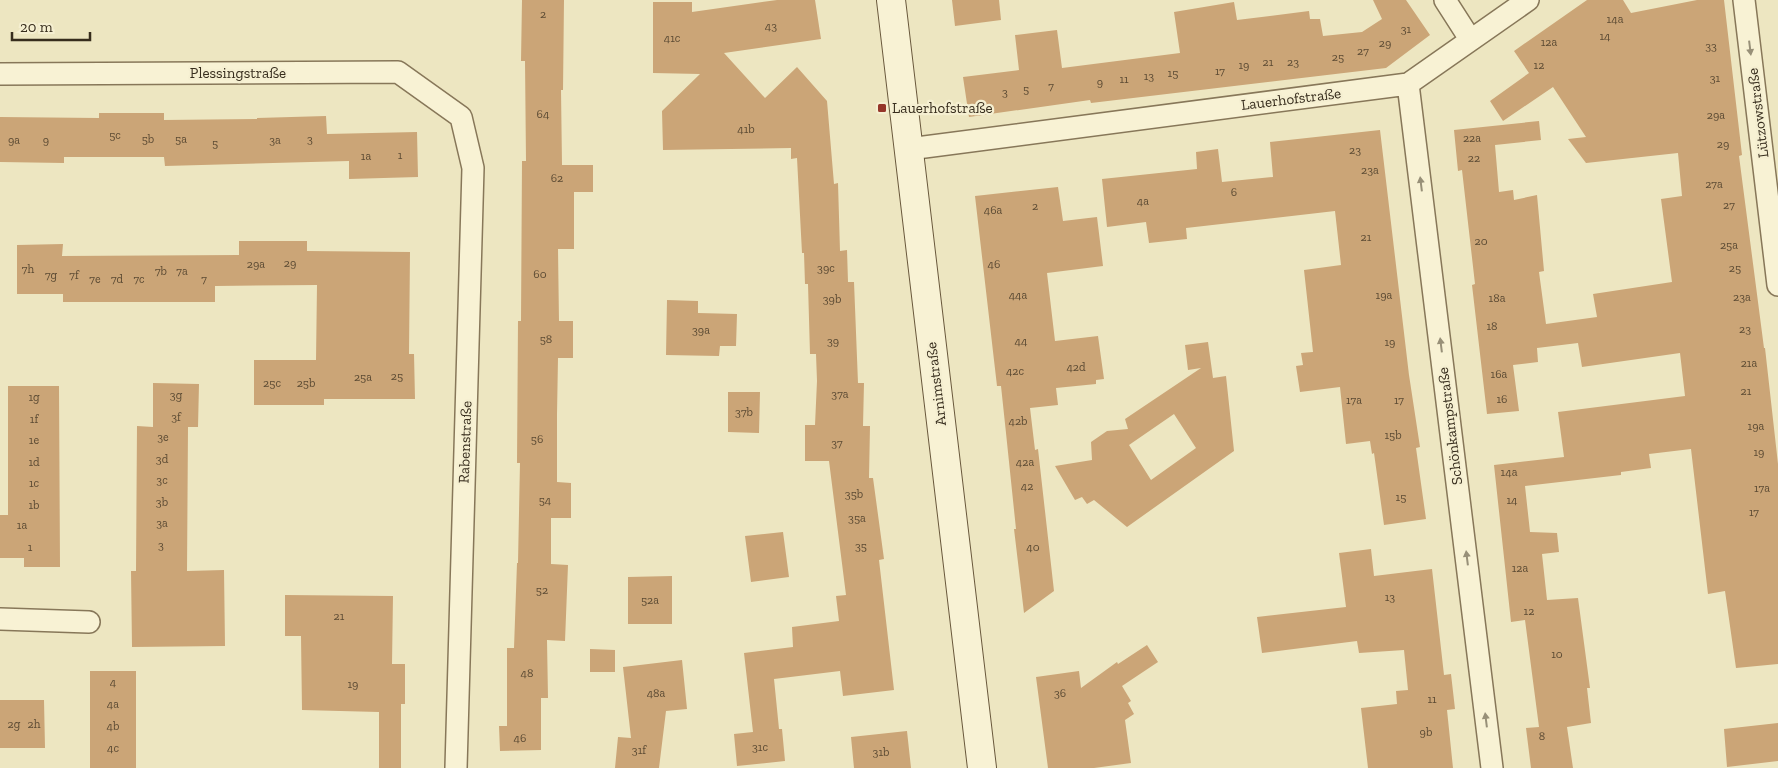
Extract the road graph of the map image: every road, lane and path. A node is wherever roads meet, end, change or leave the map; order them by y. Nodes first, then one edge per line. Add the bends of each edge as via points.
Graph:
1 (891, 0) edge
2 (1444, 0) edge
3 (1528, 0) edge
4 (1744, 0) edge
5 (1470, 39) junction
6 (0, 74) edge
7 (1408, 84) junction
8 (461, 117) joint
9 (909, 149) junction
10 (1778, 285) edge
11 (0, 619) edge
12 (89, 622) dead end
13 (456, 768) edge
14 (982, 768) edge
15 (1492, 768) edge

1 - 9 main road, Arnimstraße
2 - 5 street
3 - 5 street, Lauerhofstraße
4 -> 10 street, Lützowstraße
5 - 7 street, Lauerhofstraße
6 - 8 street, Plessingstraße via 398,72
7 - 9 street, Lauerhofstraße
15 -> 7 street, Schönkampstraße
8 - 13 street, Rabenstraße via 473,168
9 - 14 main road, Arnimstraße
11 - 12 street

